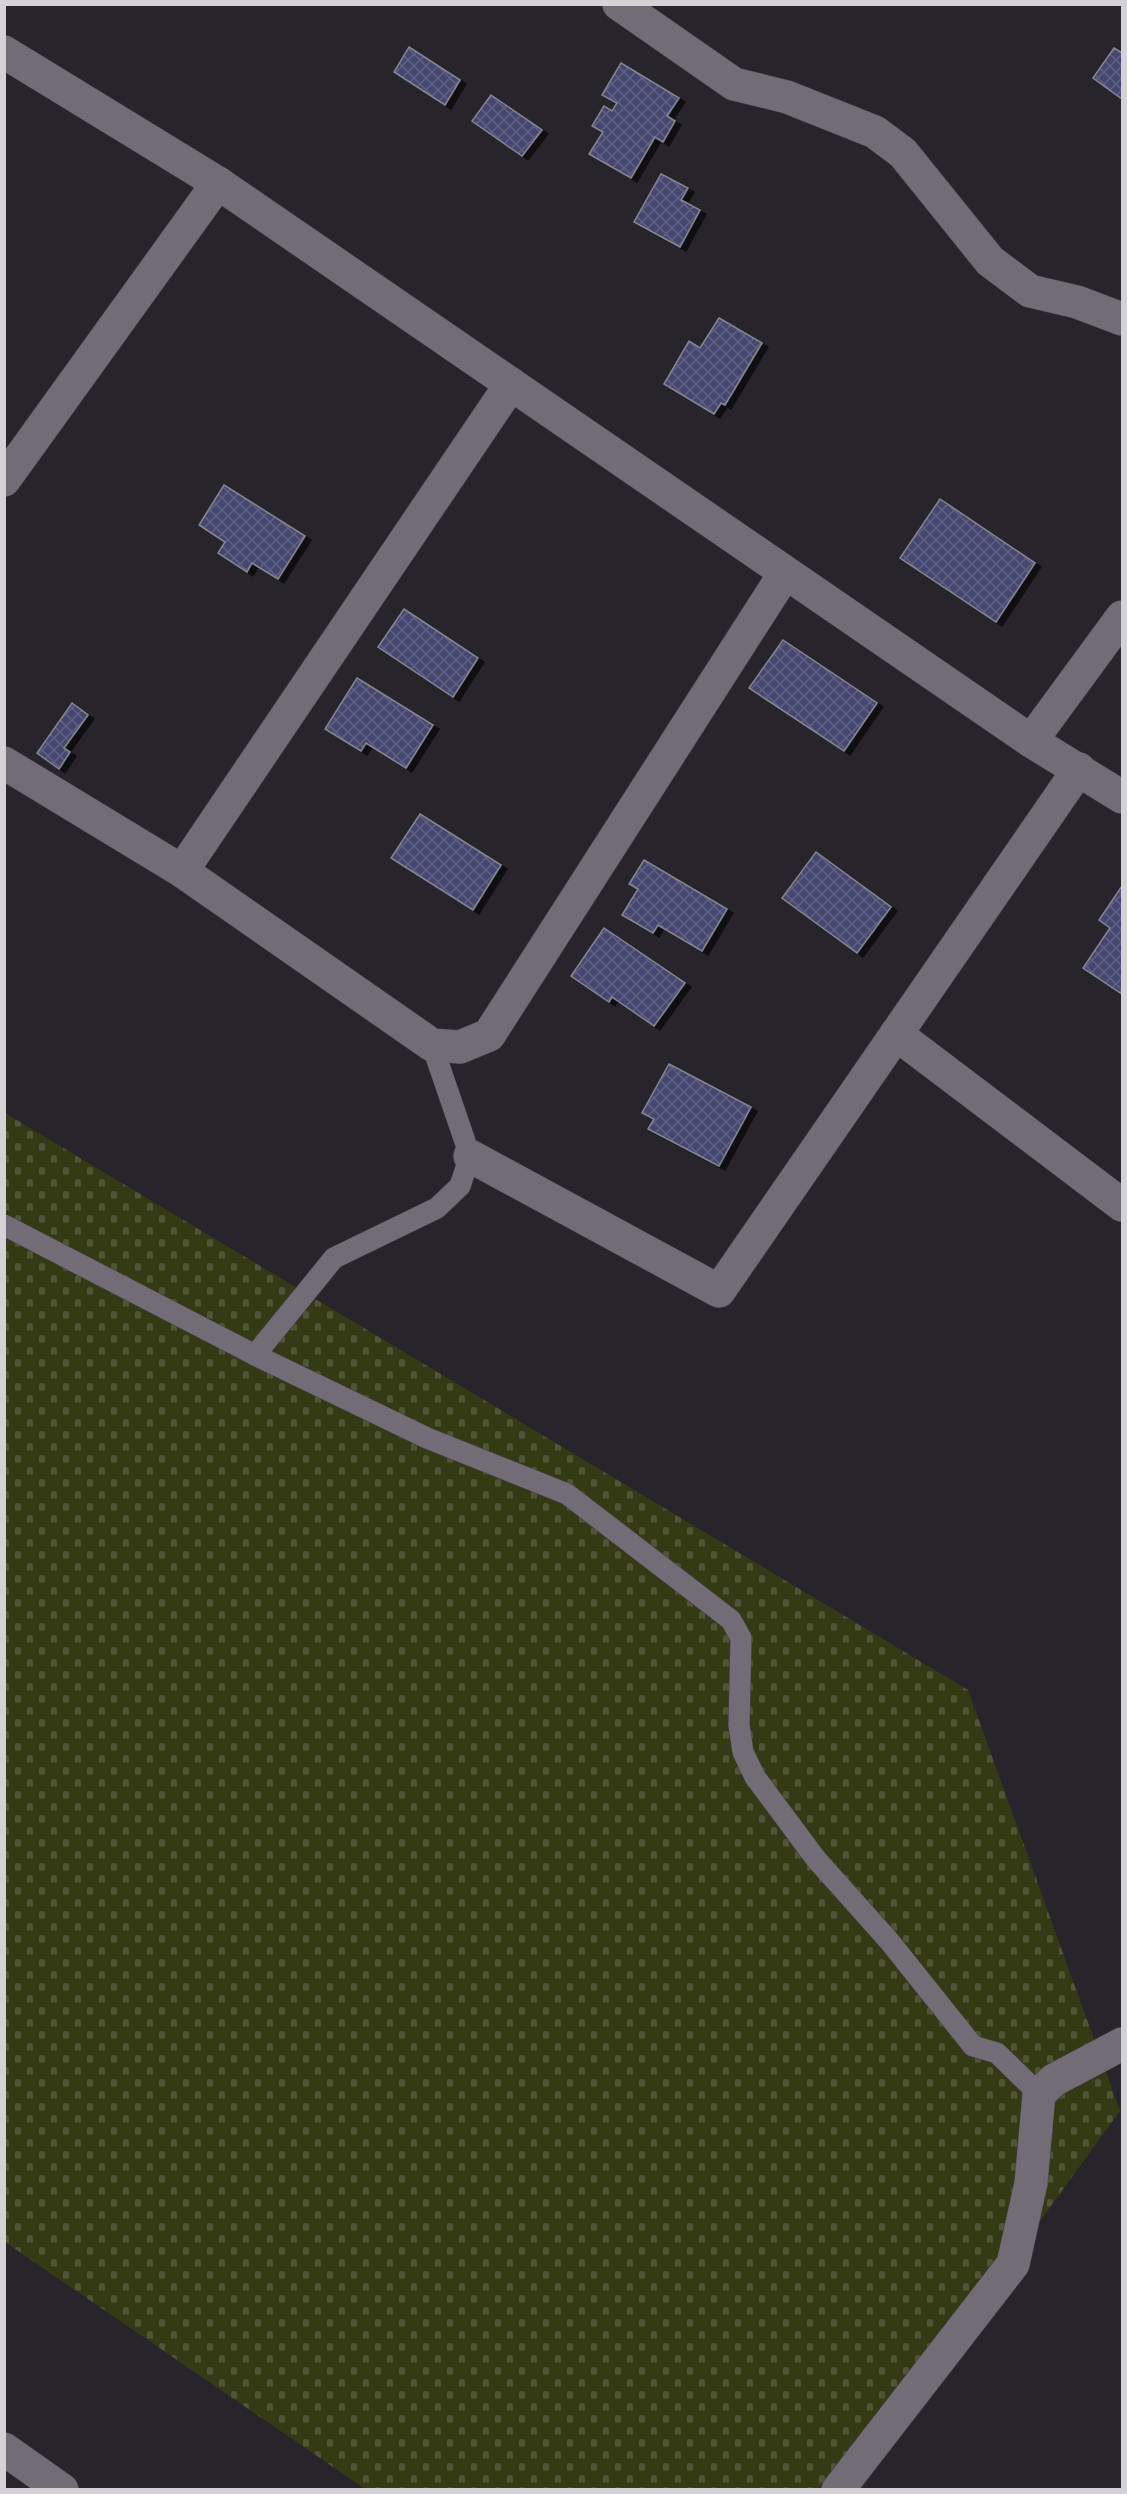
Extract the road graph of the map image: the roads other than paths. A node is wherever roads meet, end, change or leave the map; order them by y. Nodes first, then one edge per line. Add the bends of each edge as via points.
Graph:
1 (619, 4) edge
2 (4, 52) edge
3 (218, 183) junction
4 (1122, 319) edge
5 (511, 384) junction
6 (4, 480) edge
7 (785, 573) junction
8 (1122, 617) edge
9 (1031, 741) junction
10 (4, 763) edge
11 (1079, 769) junction
12 (1122, 797) edge
13 (182, 871) junction
14 (896, 1034) junction
15 (432, 1045) junction
16 (470, 1156) junction
17 (1122, 1205) edge
18 (4, 1225) edge
19 (255, 1354) junction
20 (1122, 2044) edge
21 (1039, 2094) junction
22 (4, 2449) edge
23 (62, 2490) edge
24 (838, 2490) edge

1 - 4 street via 734,84 787,96 875,132 903,153 990,261 1030,291 1077,302
2 - 3 street
3 - 5 street
3 - 6 street
5 - 7 street
5 - 13 street
7 - 9 street
7 - 15 street via 489,1035 460,1047
8 - 9 street
9 - 11 street
10 - 13 street
11 - 12 street
11 - 14 street
13 - 15 street
14 - 16 street via 718,1291
14 - 17 street
15 - 16 lane
16 - 19 lane via 460,1186 437,1208 334,1258
18 - 19 lane
19 - 21 lane via 427,1438 567,1494 731,1620 741,1638 743,1752 755,1777 816,1859 890,1942 973,2046 997,2053
20 - 21 street via 1054,2080
21 - 24 street via 1031,2182 1013,2264
22 - 23 street

